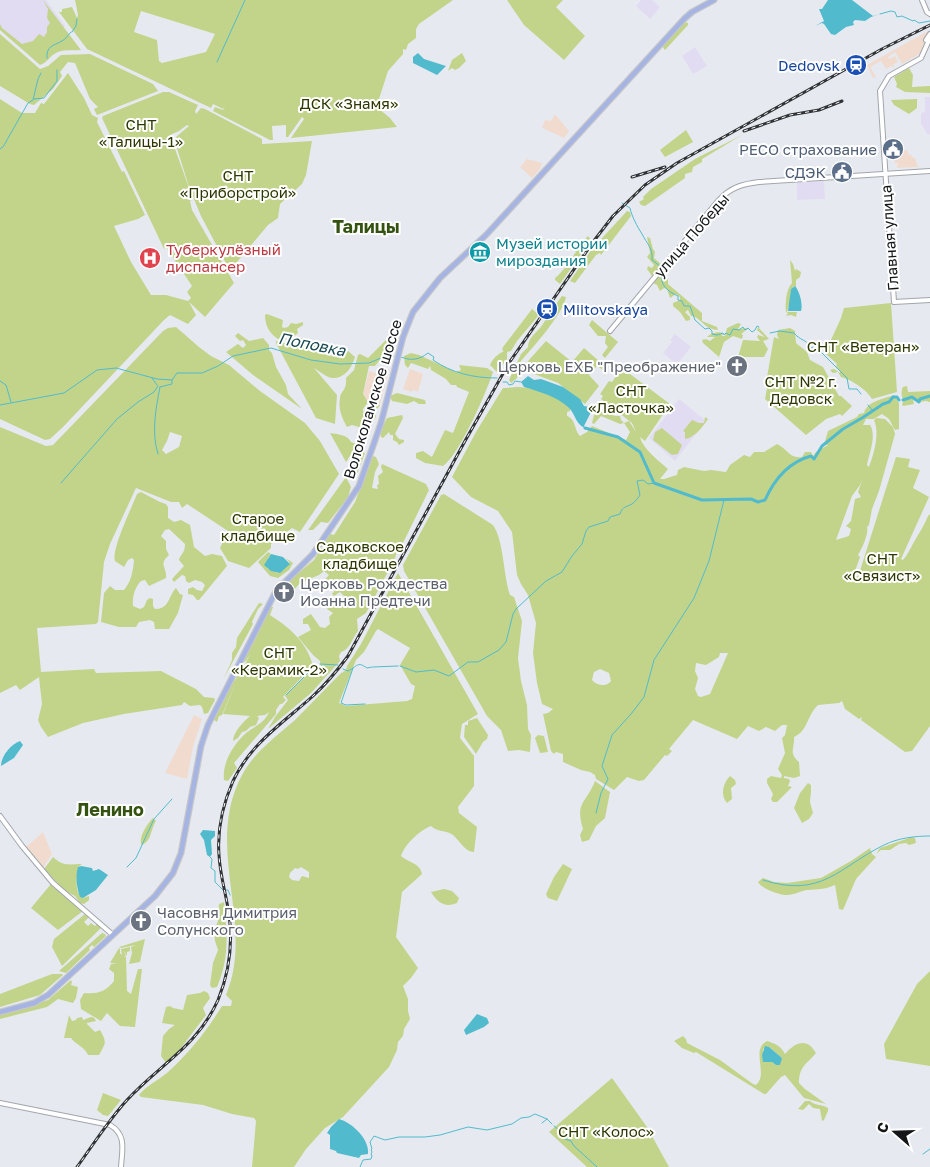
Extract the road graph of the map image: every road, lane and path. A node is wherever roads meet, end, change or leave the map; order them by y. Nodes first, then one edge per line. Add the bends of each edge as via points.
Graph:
1 (710, 0) edge
2 (714, 0) edge
3 (922, 0) edge
4 (930, 14) edge
5 (930, 34) edge
6 (930, 38) edge
7 (925, 48) junction
8 (571, 142) junction
9 (930, 171) edge
10 (885, 174) junction
11 (930, 300) edge
12 (610, 331) dead end
13 (0, 816) edge
14 (113, 934) junction
15 (0, 1011) edge
16 (0, 1103) edge
17 (121, 1167) edge

1 - 8 main road via 684,16
2 - 8 main road via 684,19
3 - 4 street
5 - 7 street
6 - 7 street
7 - 10 street, Главная улица via 921,58 893,73 880,91
8 - 14 main road, Волоколамское шоссе via 481,240 440,278 411,316 359,486 313,554 276,591 208,725 176,869 156,896
9 - 10 street, улица Победы
10 - 11 street, Главная улица via 894,302
10 - 12 street, улица Победы via 759,182 733,188 719,200
13 - 14 street via 53,883
14 - 15 main road, Волоколамское шоссе via 40,1000
16 - 17 street via 112,1126 122,1138

